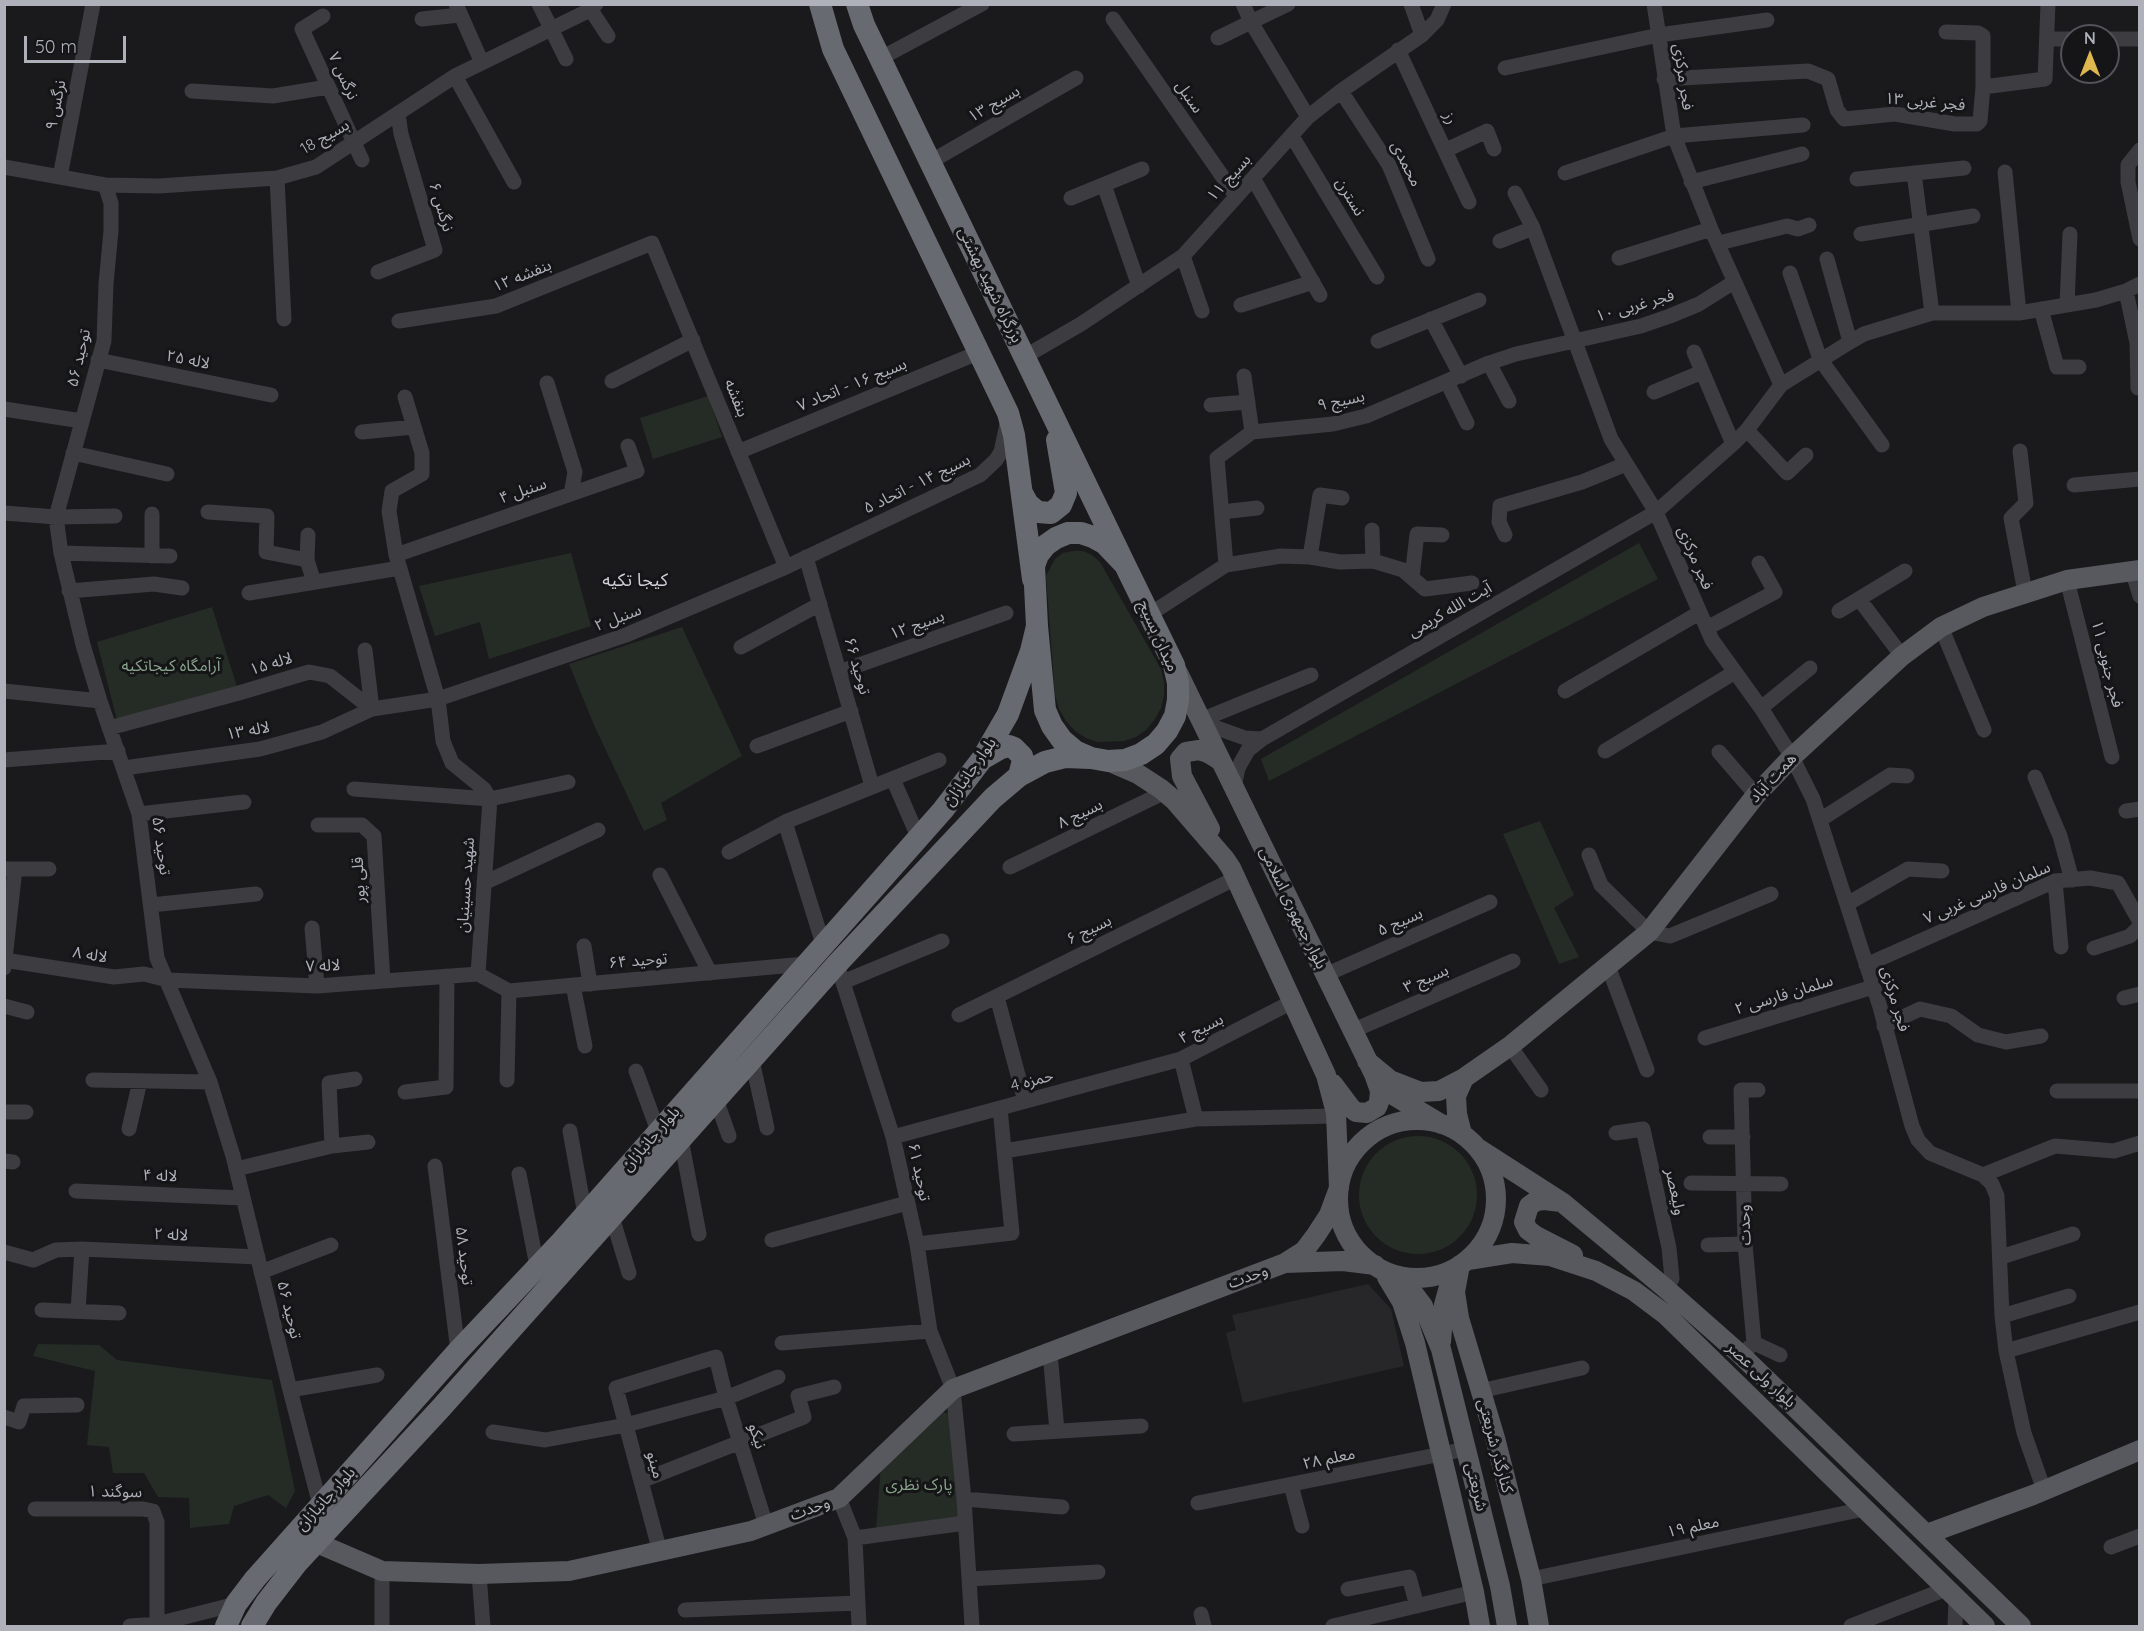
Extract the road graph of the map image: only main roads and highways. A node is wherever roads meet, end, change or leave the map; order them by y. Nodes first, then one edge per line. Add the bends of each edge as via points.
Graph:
1 (857, 4) edge
2 (819, 6) edge
3 (1048, 408) junction
4 (1022, 493) junction
5 (1125, 565) junction
6 (2136, 570) edge
7 (1033, 579) junction
8 (1036, 626) junction
9 (1174, 665) junction
10 (982, 759) junction
11 (1100, 760) junction
12 (1221, 762) junction
13 (1020, 776) junction
14 (1234, 873) junction
15 (1371, 1068) junction
16 (1326, 1075) junction
17 (1464, 1078) junction
18 (1441, 1124) junction
19 (1461, 1134) junction
20 (1479, 1149) junction
21 (1339, 1188) junction
22 (1563, 1203) junction
23 (1286, 1263) junction
24 (1464, 1263) junction
25 (1381, 1269) junction
26 (1612, 1278) junction
27 (1441, 1349) junction
28 (2139, 1450) edge
29 (1927, 1534) junction
30 (317, 1543) junction
31 (226, 1626) edge
32 (252, 1626) edge
33 (1480, 1626) edge
34 (1507, 1626) edge
35 (1539, 1626) edge
36 (1985, 1626) edge
37 (2021, 1626) edge

1 - 3 highway, بزرگراه شهید بهشتی
2 - 4 highway via 833,49 1008,413
3 - 4 highway via 1058,446 1064,500 1057,510 1044,513 1032,509
3 - 5 highway, بزرگراه شهید بهشتی
4 - 7 highway
5 - 7 highway, میدان بسیج via 1104,543 1081,533 1068,533 1046,545 1038,555
5 - 9 highway, میدان بسیج
6 - 17 main road, همت آباد via 2067,580 1983,606 1941,627 1902,656 1756,795 1649,932 1510,1046
7 - 8 highway, میدان بسیج
8 - 10 highway, بلوار جانبازان via 1008,714
8 - 11 highway, میدان بسیج via 1048,718 1062,740 1075,751
9 - 11 highway, میدان بسیج via 1178,700 1167,731 1141,754 1125,760
9 - 12 main road, بلوار جمهوری اسلامی
10 - 13 highway via 1001,748 1014,748 1023,760
10 - 31 highway, بلوار جانبازان via 919,839 255,1579 236,1604
11 - 13 highway, بلوار جانبازان via 1054,759
11 - 14 main road via 1138,774 1165,792
12 - 14 main road via 1208,753 1191,750 1183,755 1179,765
12 - 15 main road, بلوار جمهوری اسلامی
13 - 30 highway, بلوار جانبازان via 986,805 840,973 716,1099
14 - 16 main road
15 - 16 main road via 1380,1091 1379,1102 1372,1111 1361,1113 1351,1108
15 - 17 main road, همت آباد via 1421,1092 1439,1091
15 - 18 main road, بلوار جمهوری اسلامی via 1393,1095
16 - 21 main road via 1336,1116
17 - 19 main road via 1456,1096
18 - 19 main road
18 - 21 main road via 1419,1120 1396,1123 1375,1132 1345,1166
19 - 20 main road
20 - 22 main road, بلوار ولی عصر
20 - 24 main road via 1491,1168 1496,1213 1485,1239
21 - 23 main road, وحدت via 1316,1235 1304,1251
21 - 25 main road via 1344,1228 1365,1258
22 - 26 main road via 1544,1200 1529,1206 1524,1222 1528,1230
22 - 29 main road, بلوار ولی عصر via 1664,1287 1747,1349
23 - 25 main road, وحدت via 1343,1261
23 - 30 main road, وحدت via 953,1389 839,1498 751,1531 569,1571 479,1574 382,1571
24 - 25 main road via 1435,1276 1416,1278
24 - 26 main road, بلوار ولی عصر via 1504,1253 1537,1254
24 - 27 main road via 1446,1294
24 - 35 main road, کنارگذر شریعتی via 1456,1283 1456,1303 1495,1438
25 - 27 main road via 1419,1300
25 - 33 main road via 1402,1302 1414,1342
26 - 36 main road, بلوار ولی عصر via 1666,1315
27 - 34 main road, شریعتی
28 - 29 main road
29 - 37 main road, بلوار ولی عصر
30 - 32 highway, بلوار جانبازان via 297,1563

